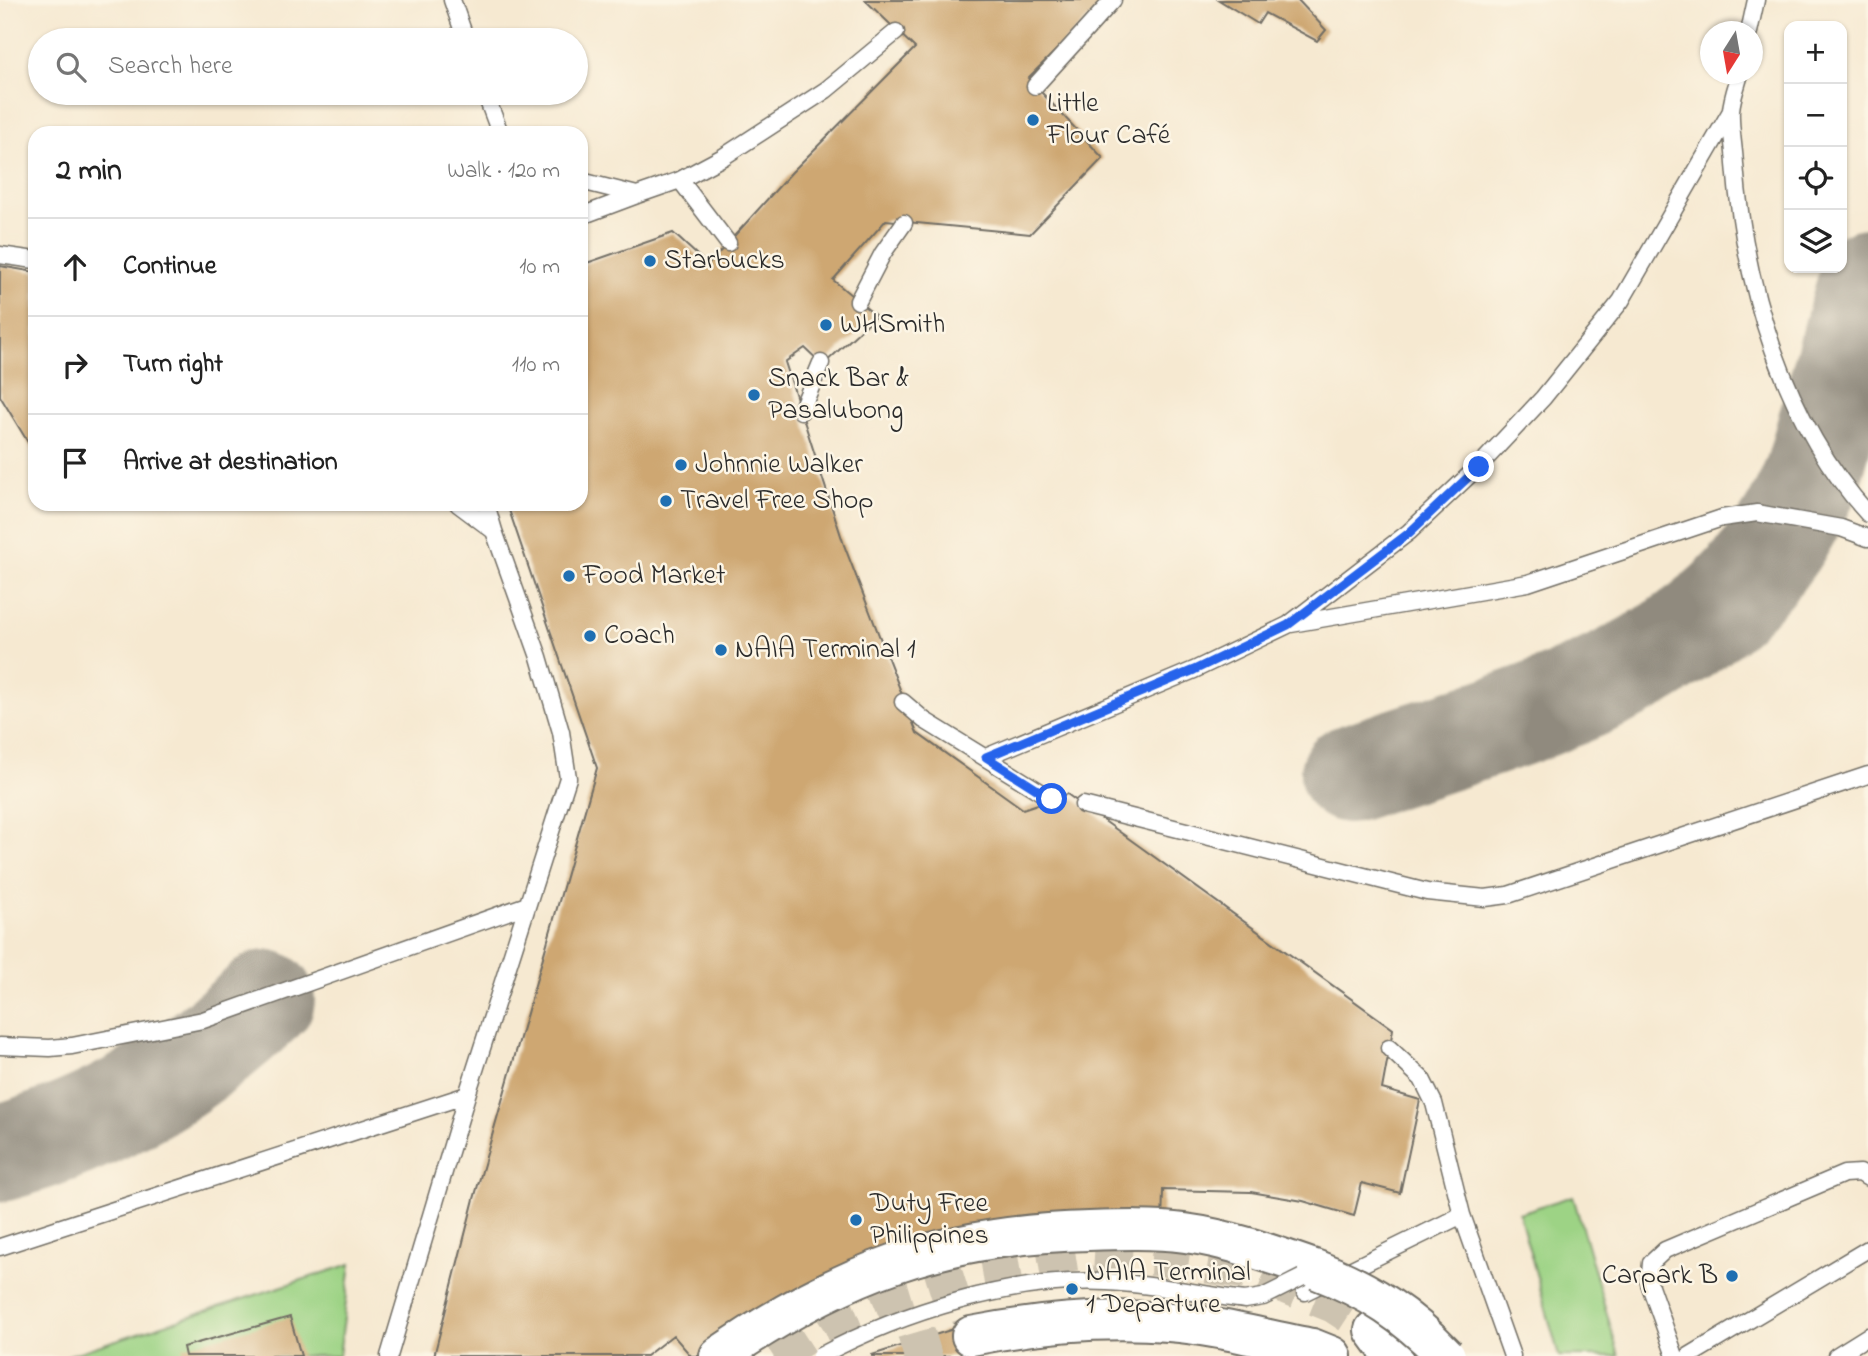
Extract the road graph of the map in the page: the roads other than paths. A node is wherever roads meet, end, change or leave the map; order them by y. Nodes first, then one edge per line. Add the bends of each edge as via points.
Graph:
1 (452, 0) edge
2 (1113, 0) edge
3 (1756, 0) edge
4 (1751, 21) edge
5 (462, 28) edge
6 (896, 32) dead end
7 (1738, 84) edge
8 (1035, 86) dead end
9 (490, 105) edge
10 (1731, 111) junction
11 (497, 126) edge
12 (680, 180) junction
13 (588, 183) edge
14 (638, 195) junction
15 (588, 213) edge
16 (904, 223) dead end
17 (728, 243) dead end
18 (0, 255) edge
19 (28, 259) edge
20 (859, 301) dead end
21 (821, 363) dead end
22 (801, 411) dead end
23 (467, 511) edge
24 (488, 511) edge
25 (1868, 514) edge
26 (494, 531) junction
27 (1868, 538) edge
28 (1288, 625) junction
29 (904, 702) dead end
30 (986, 757) junction
31 (1868, 775) edge
32 (1052, 799) dead end
33 (1083, 805) dead end
34 (527, 905) junction
35 (0, 1046) edge
36 (1389, 1048) dead end
37 (467, 1095) junction
38 (1868, 1178) edge
39 (1462, 1215) junction
40 (0, 1247) edge
41 (1868, 1249) edge
42 (1311, 1281) junction
43 (971, 1336) tunnel mouth
44 (1868, 1336) edge
45 (389, 1356) edge
46 (719, 1356) edge
47 (820, 1356) edge
48 (1332, 1356) edge
49 (1447, 1356) edge
50 (1512, 1356) edge
51 (1675, 1356) edge
52 (1689, 1356) edge
53 (1836, 1356) edge

1 - 5 lane
2 - 8 lane
3 - 4 lane
6 - 12 lane via 826,90
7 - 10 lane
9 - 11 lane
10 - 25 lane via 1738,203 1754,284 1776,355 1805,423
10 - 28 lane via 1621,301 1543,398 1409,533
12 - 14 lane
12 - 17 lane
13 - 14 lane
14 - 15 lane
16 - 20 lane
18 - 19 lane
21 - 22 lane
23 - 26 lane
24 - 26 lane
26 - 34 lane via 550,695 568,778
27 - 28 lane via 1828,525 1757,513 1722,518 1528,583
28 - 30 lane via 1194,670
29 - 30 lane via 924,720
30 - 32 lane
31 - 33 lane via 1508,895 1485,898 1427,892
34 - 35 lane via 203,1020 72,1046
34 - 37 lane
36 - 39 lane via 1422,1079 1434,1102
37 - 40 lane
37 - 45 lane
38 - 51 lane via 1860,1173 1844,1174 1665,1250 1651,1264 1649,1283
39 - 42 lane
39 - 50 lane
41 - 52 lane
42 - 46 street via 1225,1240 1129,1230 1030,1232 966,1241 850,1280
42 - 47 lane, bridge via 1245,1300 1104,1281 1033,1287 938,1306 893,1321
42 - 49 street, bridge via 1353,1284 1391,1305
43 - 48 street via 1077,1322 1171,1322 1312,1348
44 - 53 lane

